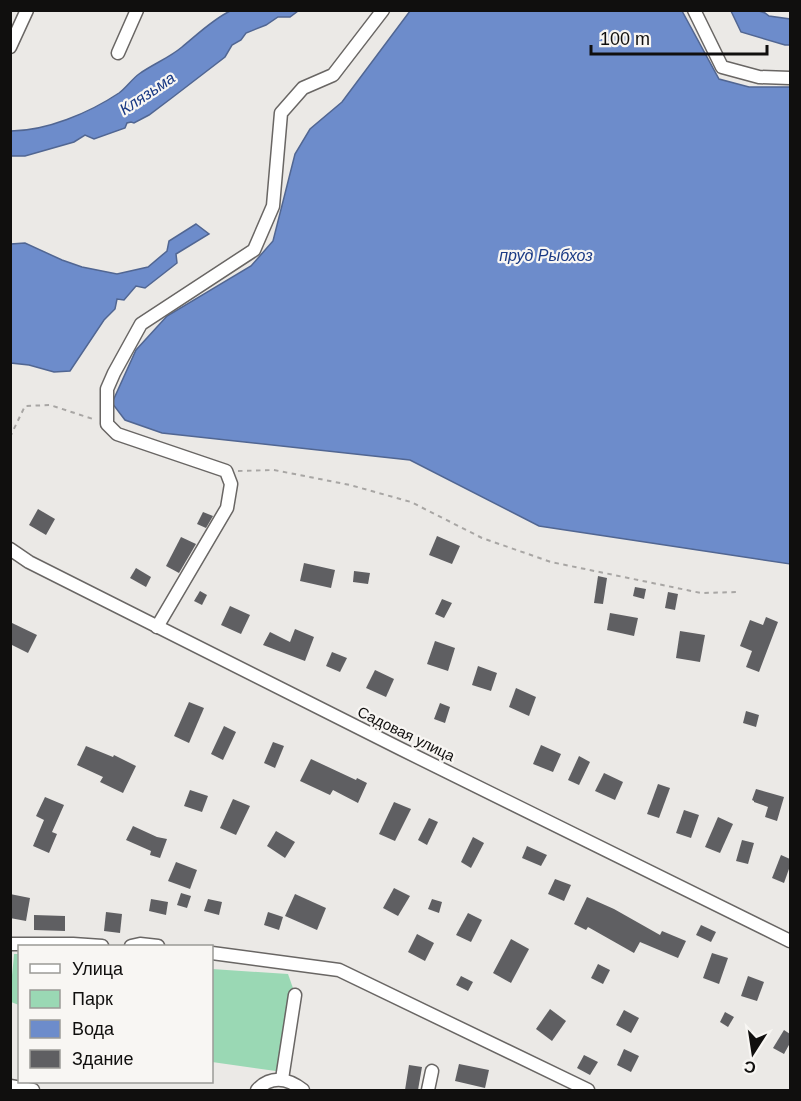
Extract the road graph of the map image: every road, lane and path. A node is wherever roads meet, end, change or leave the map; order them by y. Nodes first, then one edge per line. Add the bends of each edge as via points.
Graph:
1 (27, 10) edge
2 (137, 10) edge
3 (383, 10) edge
4 (694, 10) edge
5 (10, 47) edge
6 (118, 53) dead end
7 (790, 78) edge
8 (107, 424) junction
9 (10, 437) edge
10 (226, 471) junction
11 (10, 549) edge
12 (738, 592) dead end
13 (158, 627) junction
14 (790, 941) edge
15 (10, 944) edge
16 (88, 945) edge
17 (213, 953) edge
18 (295, 995) dead end
19 (432, 1071) dead end
20 (282, 1079) junction
21 (10, 1086) edge
22 (33, 1090) edge
23 (257, 1090) edge
24 (303, 1090) edge
25 (428, 1090) edge
26 (588, 1090) edge

1 - 5 street
2 - 6 street
3 - 8 street via 333,75 303,88 281,113 273,206 254,250 141,324 107,389
4 - 7 street via 722,67 759,77
8 - 9 path via 50,405 25,406
8 - 10 street via 117,434
10 - 12 path via 274,470 350,485 411,502 482,538 551,562 701,593
10 - 13 street via 231,484 227,508
11 - 13 street, Садовая улица
13 - 14 street, Садовая улица
15 - 16 street
17 - 26 street via 339,970
18 - 20 street
19 - 25 street
20 - 23 street via 270,1081
20 - 24 street
21 - 22 street

